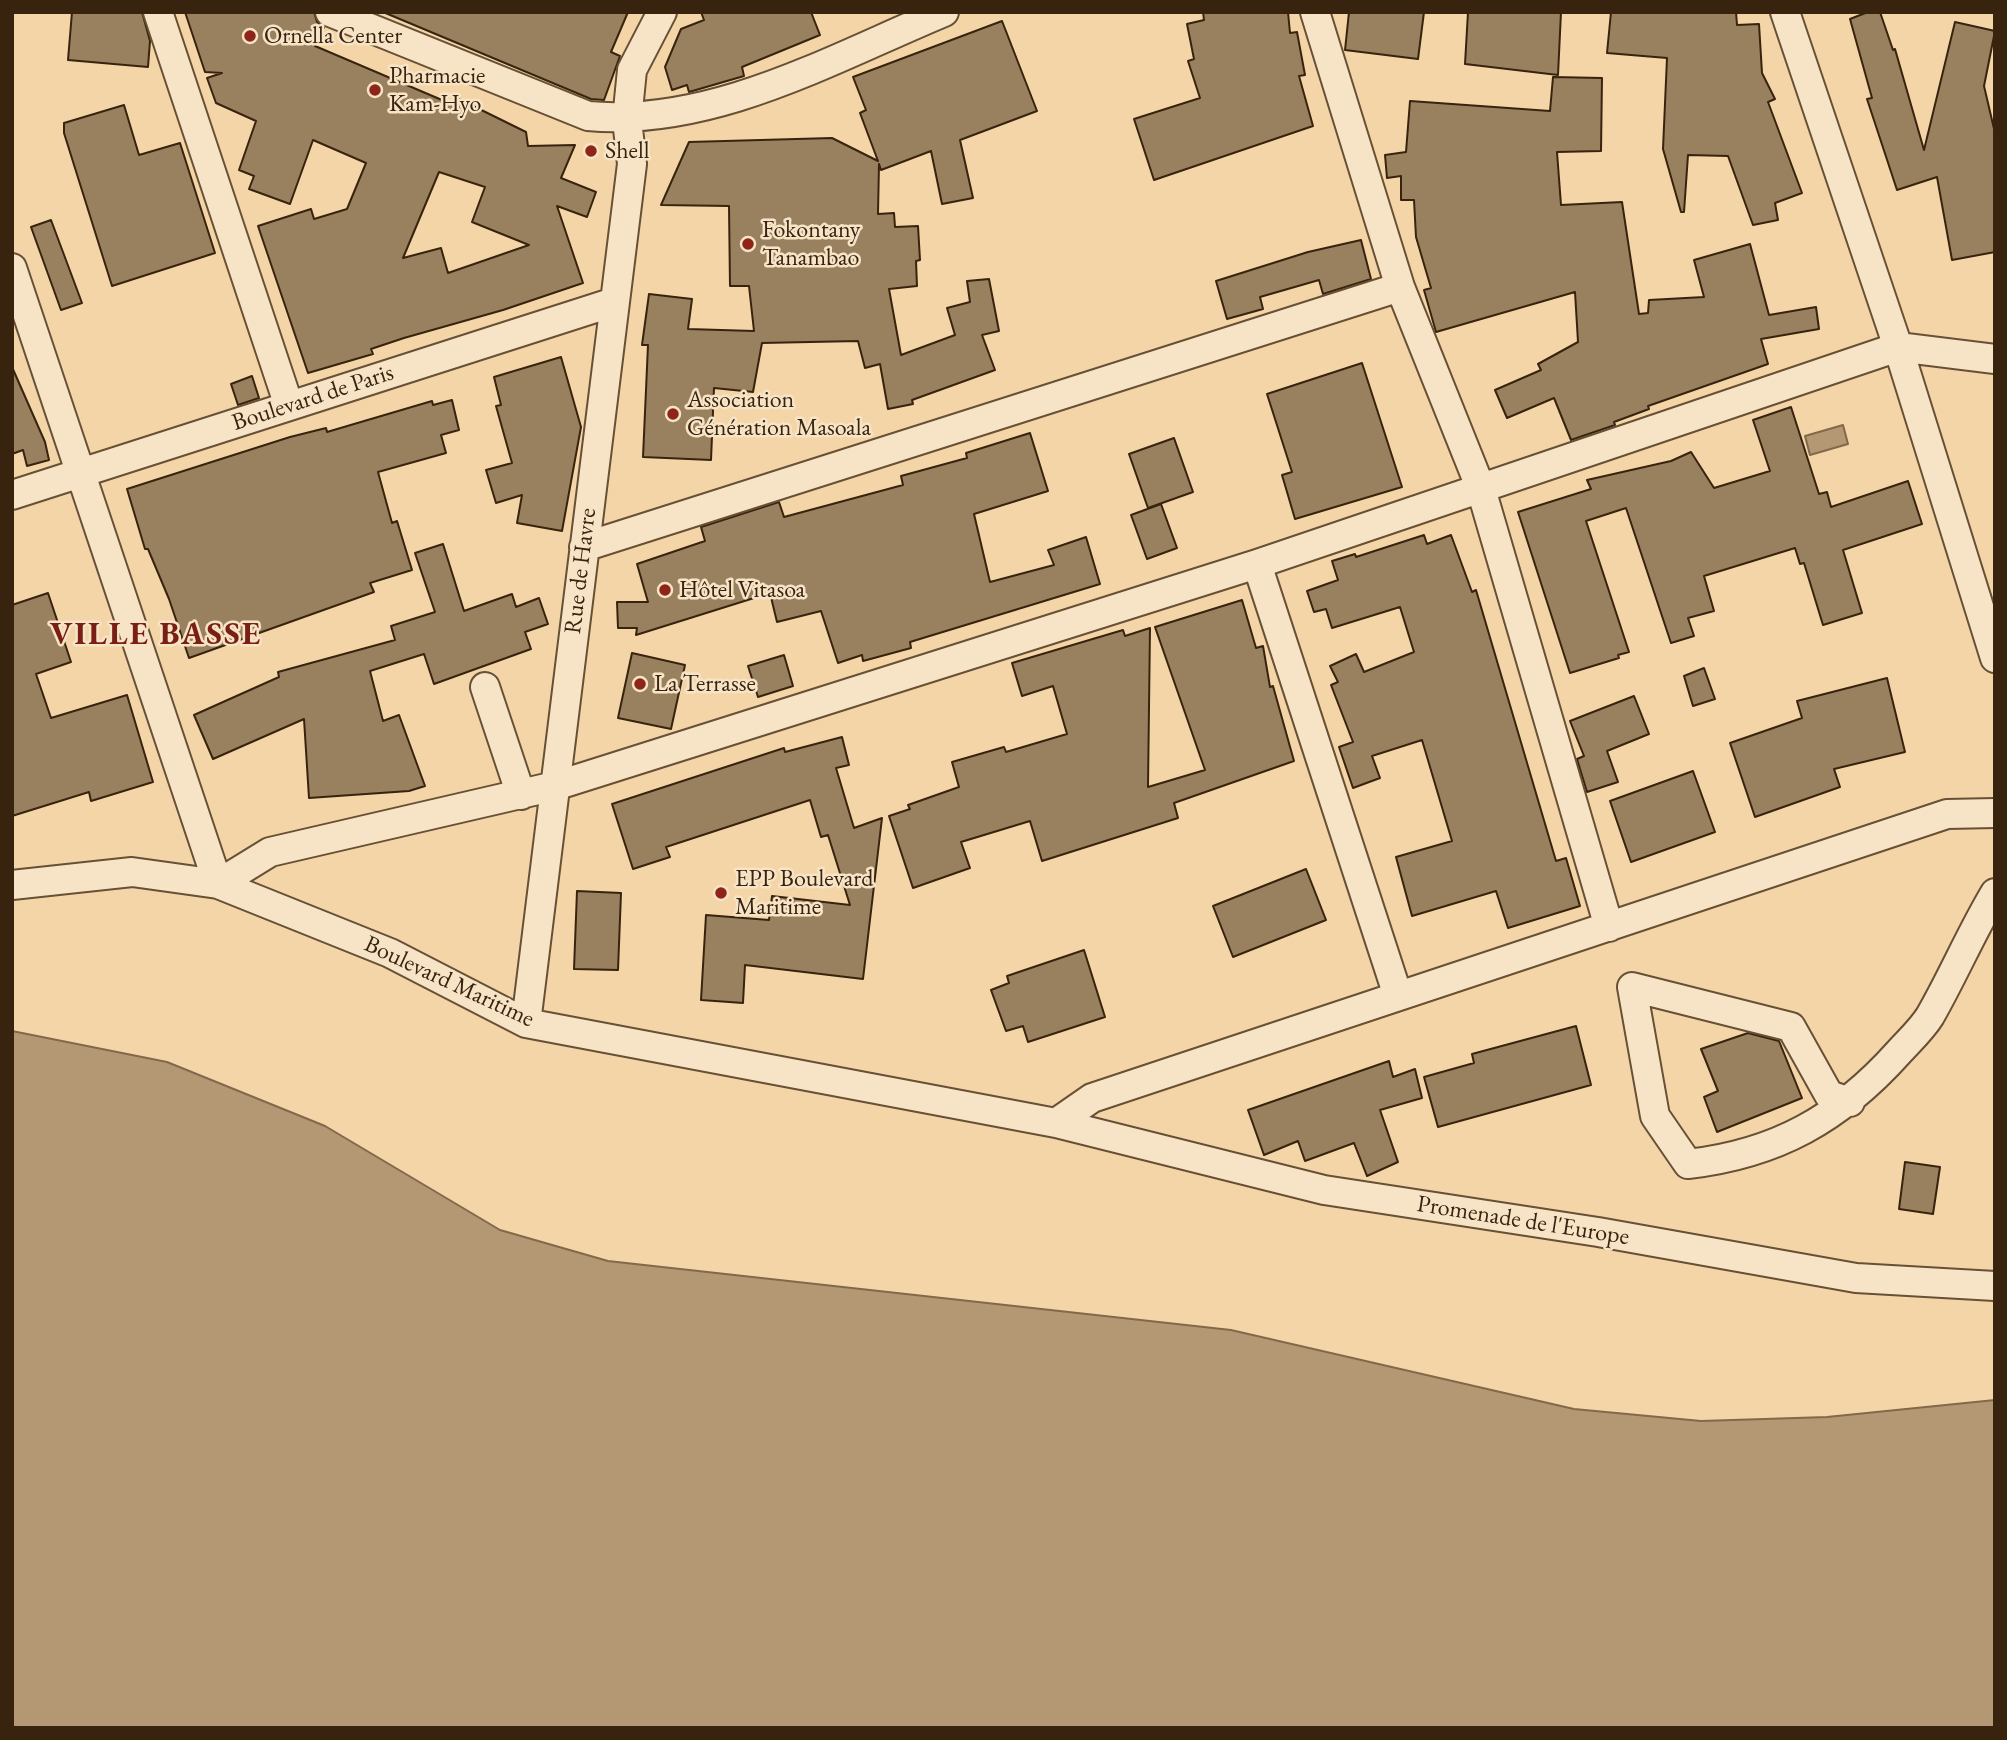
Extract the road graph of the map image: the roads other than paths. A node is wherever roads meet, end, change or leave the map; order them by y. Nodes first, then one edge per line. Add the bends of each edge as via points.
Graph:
1 (158, 12) edge
2 (330, 12) edge
3 (662, 12) edge
4 (944, 12) edge
5 (1315, 12) edge
6 (1785, 12) edge
7 (627, 120) junction
8 (12, 268) edge
9 (1400, 287) junction
10 (614, 302) junction
11 (1898, 347) junction
12 (1995, 359) edge
13 (289, 406) junction
14 (80, 473) junction
15 (1481, 489) junction
16 (12, 495) edge
17 (584, 547) junction
18 (1257, 564) junction
19 (1995, 658) edge
20 (485, 687) dead end
21 (555, 786) junction
22 (521, 795) junction
23 (1995, 813) edge
24 (218, 884) junction
25 (12, 885) edge
26 (1995, 893) edge
27 (1609, 927) junction
28 (1398, 996) junction
29 (526, 1023) junction
30 (1850, 1102) junction
31 (1056, 1123) junction
32 (1995, 1286) edge

1 - 13 street
2 - 7 street via 588,116
3 - 7 street, Rue de Havre via 632,70
4 - 7 street via 702,109
5 - 9 street
6 - 11 street
7 - 10 street, Rue de Havre via 632,163
8 - 14 street
9 - 15 street
9 - 17 street
10 - 13 street, Boulevard de Paris
10 - 17 street, Rue de Havre
11 - 12 street
11 - 15 street
11 - 19 street
13 - 14 street, Boulevard de Paris
14 - 16 street, Boulevard de Paris
14 - 24 street
15 - 18 street
15 - 27 street
17 - 21 street, Rue de Havre
18 - 21 street
18 - 28 street
20 - 22 street
21 - 22 street
21 - 29 street, Rue de Havre
22 - 24 street via 270,852
23 - 27 street via 1947,814
24 - 25 street, Boulevard Maritime via 132,872
24 - 29 street, Boulevard Maritime via 390,953
26 - 30 street via 1928,1019
27 - 28 street
28 - 31 street via 1092,1098
29 - 31 street, Boulevard Maritime
30 - 30 street via 1829,1096 1791,1027 1632,986 1655,1116 1688,1164 1729,1160 1790,1139
31 - 32 street, Promenade de l'Europe via 1324,1189 1856,1278

